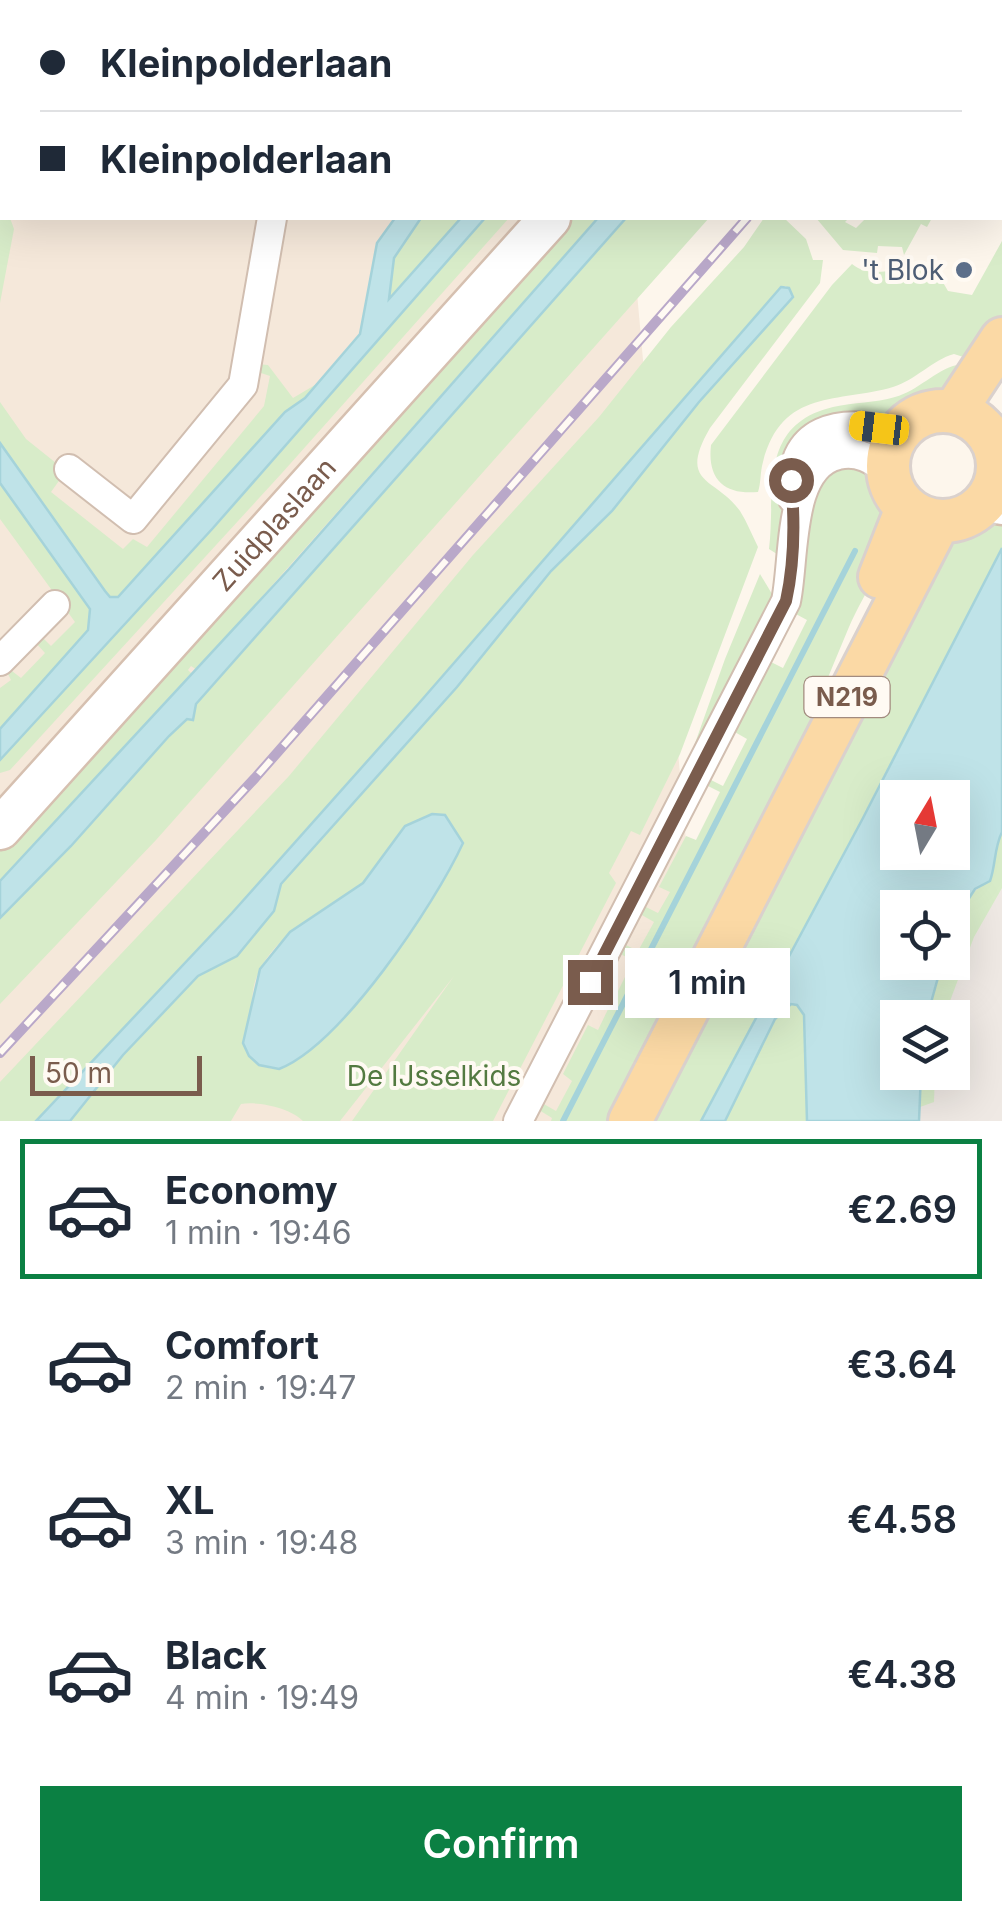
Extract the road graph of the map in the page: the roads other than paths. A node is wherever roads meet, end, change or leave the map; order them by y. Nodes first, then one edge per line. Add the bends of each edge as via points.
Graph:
1 (272, 220) edge
2 (548, 220) edge
3 (1002, 339) edge
4 (980, 412) edge
5 (69, 469) dead end
6 (908, 484) junction
7 (997, 493) edge
8 (796, 521) junction
9 (55, 605) dead end
10 (0, 660) edge
11 (2, 825) edge
12 (518, 1121) edge
13 (630, 1121) edge

1 - 5 street via 243,386 133,520
2 - 11 street, Zuidplaslaan
3 - 4 main road
4 - 6 main road via 923,415
4 - 7 main road via 997,453
6 - 7 main road via 971,514
6 - 8 street via 861,455 833,456 810,473
6 - 8 street via 879,428 836,426 806,444 794,462
6 - 13 main road, N219 via 901,530 817,717 757,874
8 - 12 street via 786,601
9 - 10 street

